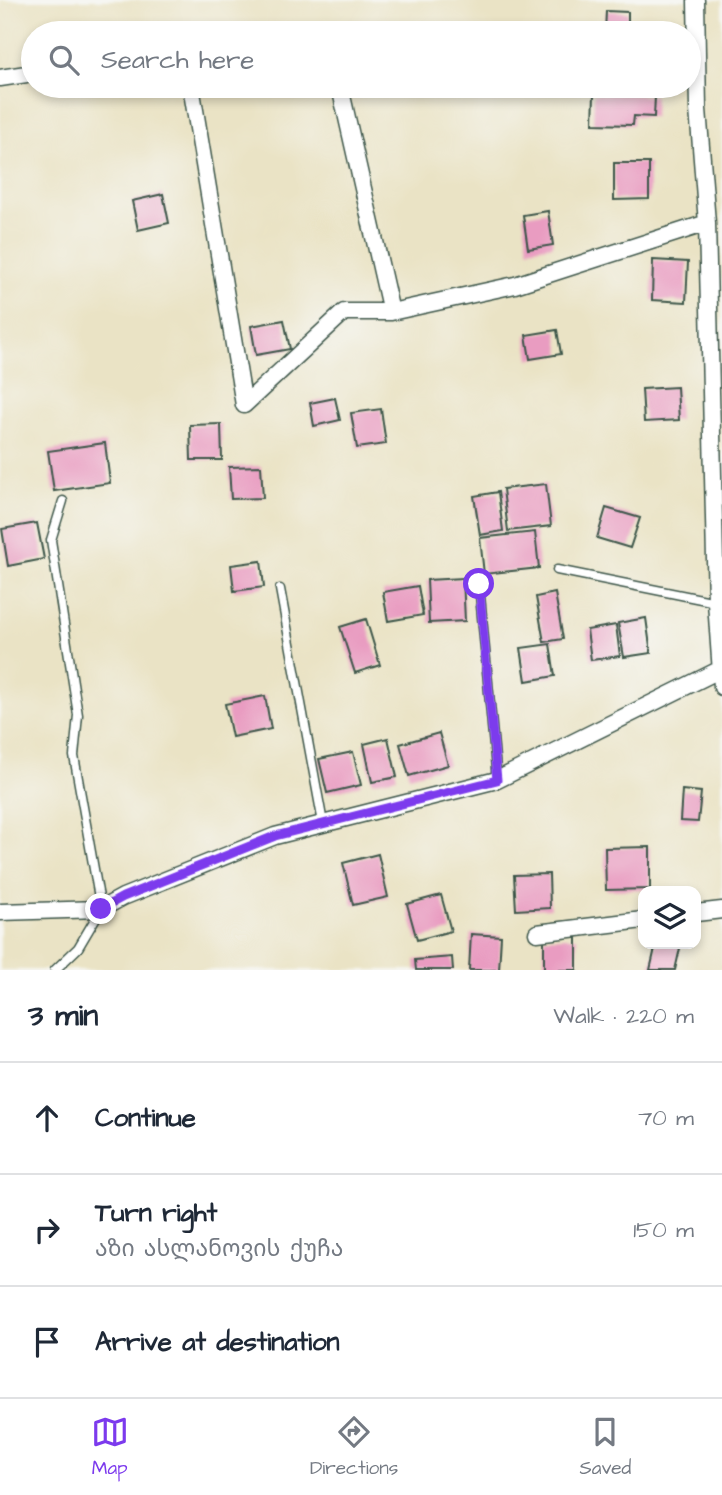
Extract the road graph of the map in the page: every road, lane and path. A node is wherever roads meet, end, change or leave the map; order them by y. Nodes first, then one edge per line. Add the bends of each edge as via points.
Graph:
1 (696, 0) edge
2 (696, 21) edge
3 (21, 75) edge
4 (0, 78) edge
5 (193, 98) edge
6 (342, 98) edge
7 (698, 98) edge
8 (707, 223) junction
9 (391, 312) junction
10 (63, 501) dead end
11 (557, 570) dead end
12 (479, 584) dead end
13 (280, 589) dead end
14 (716, 602) junction
15 (721, 669) edge
16 (722, 687) edge
17 (497, 780) junction
18 (323, 823) junction
19 (101, 909) junction
20 (722, 910) edge
21 (0, 912) edge
22 (701, 912) edge
23 (638, 921) edge
24 (537, 933) dead end
25 (55, 970) edge

1 - 2 street
3 - 4 street
5 - 9 street via 244,405 344,312
6 - 9 street
7 - 8 street
8 - 9 street via 515,285
8 - 14 street
10 - 19 lane via 51,540 78,715 74,756
11 - 14 lane
12 - 17 lane
13 - 18 lane
14 - 15 street
15 - 16 street
15 - 17 street
17 - 18 street
18 - 19 street via 275,836
19 - 21 street
19 - 25 lane via 78,948
20 - 22 street
23 - 24 street

